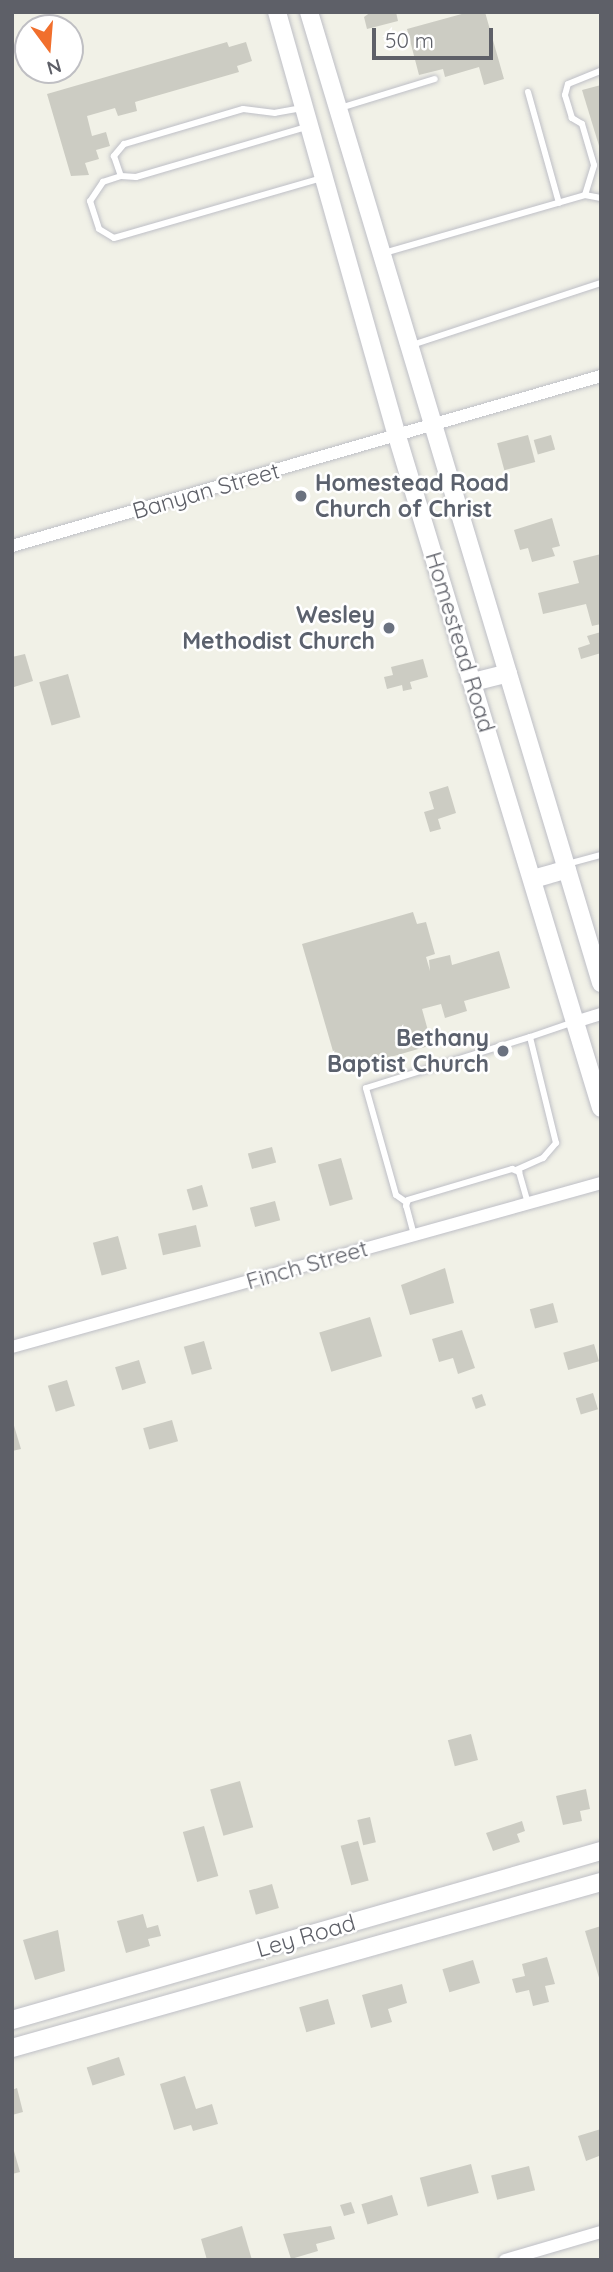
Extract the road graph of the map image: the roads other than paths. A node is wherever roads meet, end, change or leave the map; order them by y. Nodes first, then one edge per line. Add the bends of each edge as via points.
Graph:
1 (276, 12) edge
2 (309, 12) edge
3 (601, 71) edge
4 (435, 79) dead end
5 (528, 93) dead end
6 (304, 108) junction
7 (338, 108) junction
8 (309, 126) junction
9 (121, 176) junction
10 (324, 178) junction
11 (585, 195) junction
12 (601, 198) edge
13 (559, 203) junction
14 (382, 254) junction
15 (601, 284) edge
16 (410, 346) junction
17 (601, 376) edge
18 (434, 425) junction
19 (397, 436) junction
20 (13, 545) edge
21 (508, 673) junction
22 (473, 682) junction
23 (601, 855) edge
24 (566, 867) junction
25 (533, 879) junction
26 (598, 963) edge
27 (601, 983) edge
28 (601, 1014) edge
29 (575, 1022) junction
30 (530, 1037) junction
31 (601, 1108) edge
32 (516, 1170) junction
33 (601, 1183) edge
34 (406, 1202) junction
35 (528, 1203) junction
36 (414, 1235) junction
37 (12, 1347) edge
38 (601, 1851) edge
39 (601, 1882) edge
40 (482, 1886) junction
41 (487, 1914) junction
42 (304, 1936) junction
43 (311, 1964) junction
44 (138, 1984) junction
45 (145, 2010) junction
46 (12, 2020) edge
47 (12, 2048) edge
48 (601, 2232) edge
49 (505, 2260) edge

1 - 6 main road, Homestead Road
2 - 7 main road, Homestead Road
3 - 11 lane via 568,84 565,95 572,118 582,124 594,165
4 - 7 lane
5 - 13 lane
6 - 8 main road, Homestead Road
6 - 9 lane via 275,113 243,109 124,144 114,156
7 - 14 main road, Homestead Road
8 - 9 lane via 136,177
8 - 10 main road, Homestead Road
9 - 10 lane via 103,183 90,201 99,229 114,238
10 - 19 main road, Homestead Road
11 - 12 lane
11 - 13 lane
13 - 14 lane
14 - 16 main road, Homestead Road
15 - 16 lane
16 - 18 main road, Homestead Road
17 - 18 street, Banyan Street
18 - 19 street, Banyan Street
18 - 21 main road, Homestead Road
19 - 20 street, Banyan Street
19 - 22 main road, Homestead Road
21 - 22 main road
21 - 24 main road, Homestead Road
22 - 25 main road, Homestead Road
23 - 24 lane
24 - 25 main road
24 - 26 main road, Homestead Road
25 - 29 main road, Homestead Road
26 - 27 main road, Homestead Road
28 - 29 street
29 - 30 lane
29 - 31 main road, Homestead Road
30 - 32 lane via 556,1143 543,1158
30 - 34 lane via 366,1088 396,1195
32 - 34 lane
32 - 35 lane
33 - 35 street, Finch Street
34 - 36 lane
35 - 36 street, Finch Street
36 - 37 street, Finch Street
38 - 40 main road, Ley Road
39 - 41 main road, Ley Road
40 - 41 main road
40 - 42 main road, Ley Road
41 - 43 main road, Ley Road
42 - 43 main road
42 - 44 main road, Ley Road
43 - 45 main road, Ley Road
44 - 45 main road
44 - 46 main road, Ley Road
45 - 47 main road, Ley Road
48 - 49 street

